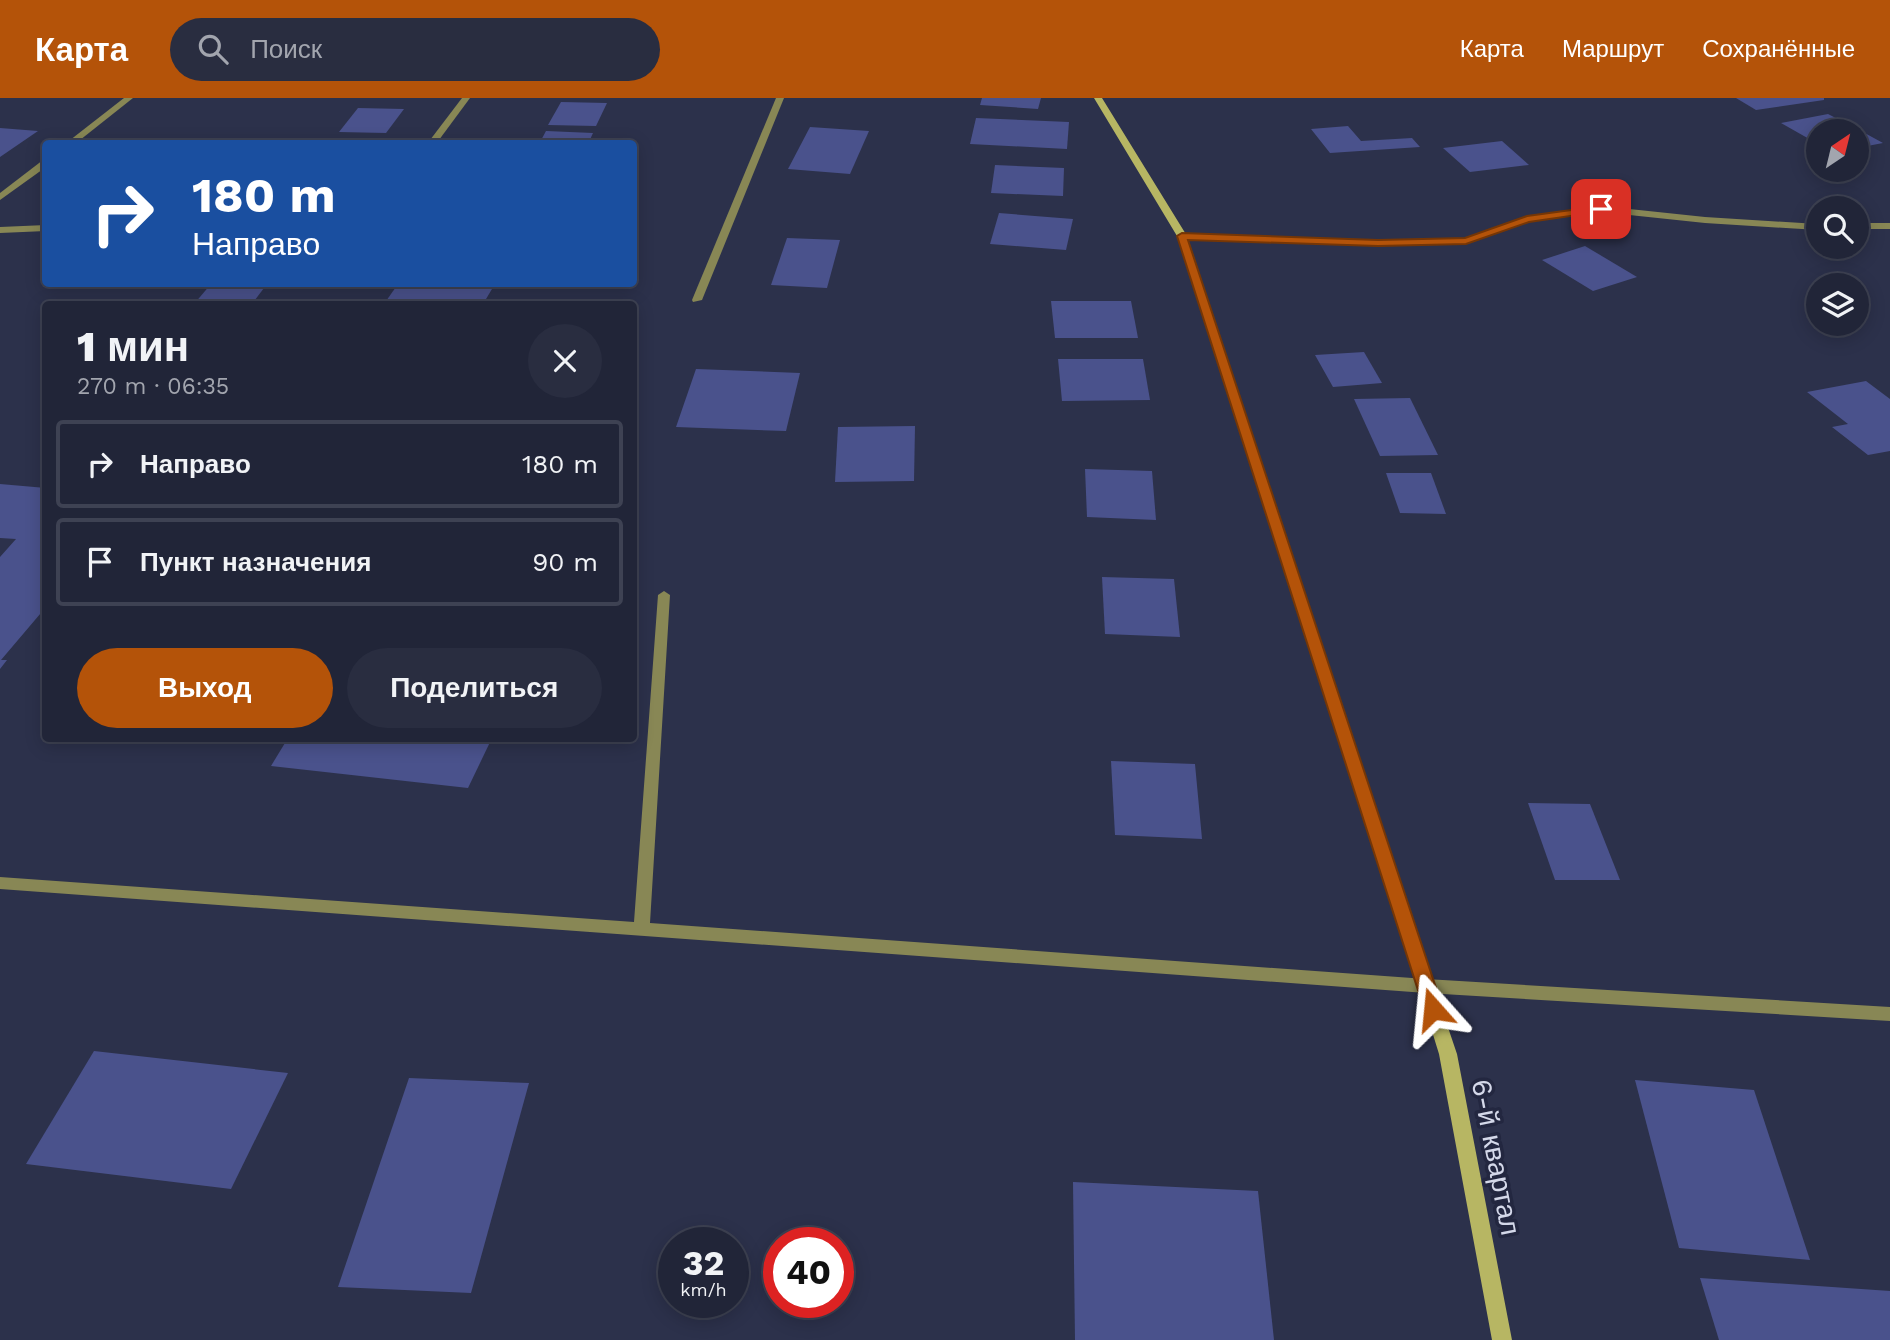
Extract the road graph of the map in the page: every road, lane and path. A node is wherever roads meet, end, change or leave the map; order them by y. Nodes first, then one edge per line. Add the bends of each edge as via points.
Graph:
1 (129, 98) edge
2 (466, 98) edge
3 (780, 98) edge
4 (1098, 98) edge
5 (74, 140) edge
6 (433, 140) edge
7 (42, 165) edge
8 (0, 197) edge
9 (1806, 226) edge
10 (1869, 226) edge
11 (1890, 226) edge
12 (42, 229) edge
13 (0, 230) edge
14 (1182, 236) junction
15 (697, 300) dead end
16 (664, 596) dead end
17 (0, 883) edge
18 (642, 929) junction
19 (1426, 986) junction
20 (1890, 1014) edge
21 (1502, 1340) edge

1 - 5 street
2 - 6 street
3 - 15 street
4 - 14 street, 6-й квартал
7 - 8 street
9 - 14 street via 1601,209 1527,219 1466,241 1378,243
10 - 11 street
12 - 13 street
14 - 19 street, 6-й квартал
16 - 18 street
17 - 18 street
18 - 19 street
19 - 20 street
19 - 21 street, 6-й квартал via 1448,1054

